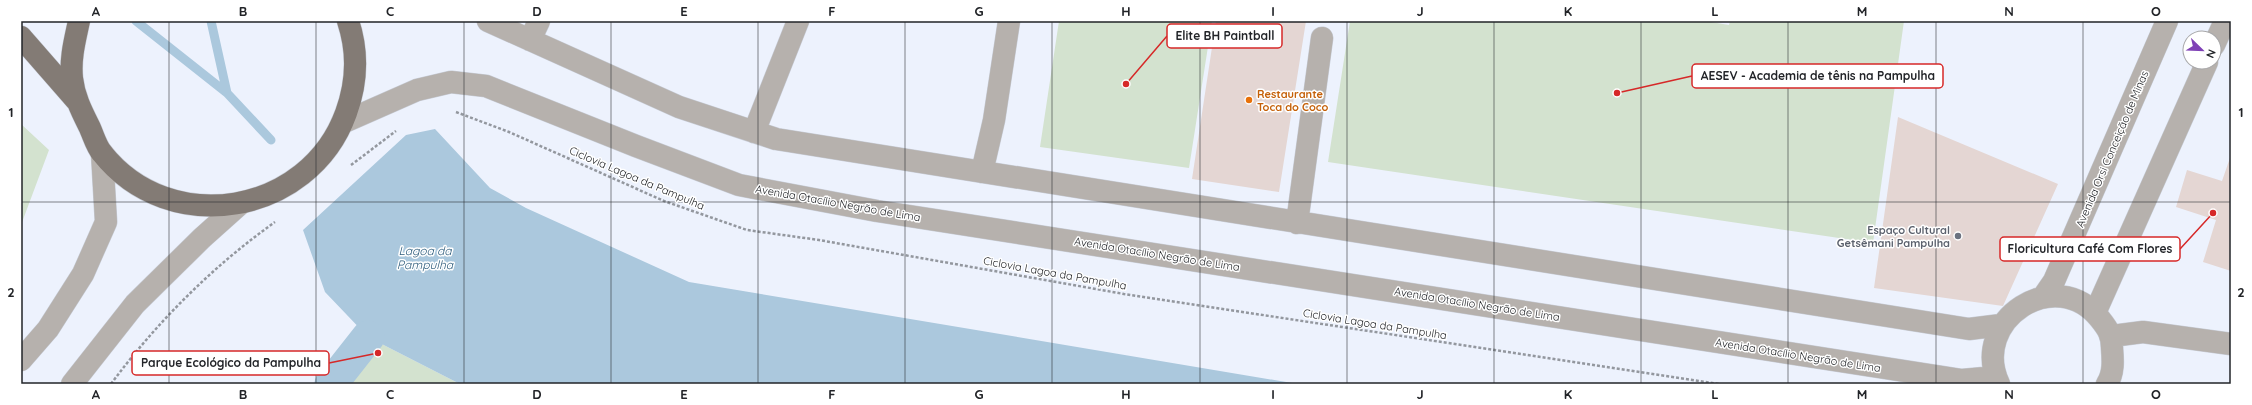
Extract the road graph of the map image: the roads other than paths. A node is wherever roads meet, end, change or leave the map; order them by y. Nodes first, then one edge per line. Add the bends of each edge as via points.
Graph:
1 (79, 21) edge
2 (348, 21) edge
3 (488, 21) edge
4 (798, 21) edge
5 (1009, 21) edge
6 (2167, 21) edge
7 (534, 30) edge
8 (21, 37) edge
9 (1322, 38) dead end
10 (2203, 70) edge
11 (76, 100) junction
12 (342, 123) junction
13 (754, 132) junction
14 (102, 152) junction
15 (982, 172) junction
16 (240, 204) junction
17 (1297, 222) junction
18 (2044, 297) junction
19 (2095, 313) junction
20 (2001, 325) junction
21 (2112, 336) junction
22 (2231, 344) edge
23 (21, 360) edge
24 (1997, 380) edge
25 (72, 384) edge
26 (2107, 384) edge

1 - 11 main road via 72,56
2 - 12 main road via 353,35 355,70 352,97
3 - 7 street
4 - 13 street
5 - 15 street via 994,120
6 - 18 street, Avenida Orsi Conceição de Minas via 2054,281
7 - 13 street via 679,107
8 - 11 main road
9 - 17 street
10 - 19 street
11 - 14 main road
12 - 16 main road via 331,143 303,174 267,196
12 - 24 street, Avenida Otacílio Negrão de Lima via 417,90 451,82 486,86 739,185 885,212 1962,380
13 - 15 street via 776,139
14 - 16 main road via 130,179 164,198 201,206
14 - 23 street via 106,222 83,274 48,329
15 - 17 street
16 - 25 street via 135,304
17 - 20 street via 1969,329
18 - 19 street via 2074,300
18 - 20 street via 2027,302 2012,312
19 - 21 street
20 - 24 street via 1994,342 1992,359
21 - 22 street via 2143,332
21 - 26 street via 2113,364

